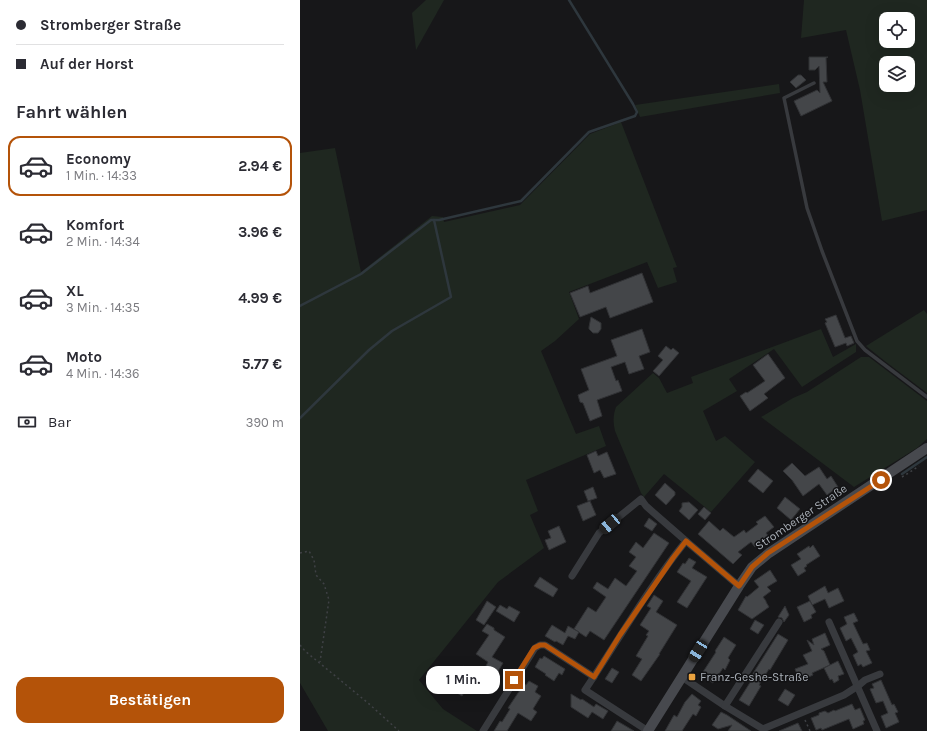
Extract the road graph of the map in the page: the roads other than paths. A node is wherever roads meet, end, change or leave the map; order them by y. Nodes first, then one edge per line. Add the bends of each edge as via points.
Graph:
1 (814, 83) dead end
2 (927, 397) edge
3 (927, 448) edge
4 (686, 541) junction
5 (572, 576) dead end
6 (739, 586) junction
7 (779, 622) dead end
8 (829, 622) dead end
9 (880, 674) dead end
10 (594, 677) junction
11 (682, 677) junction
12 (858, 686) junction
13 (725, 706) junction
14 (483, 731) edge
15 (648, 731) edge
16 (877, 731) edge

1 - 2 lane via 784,98 807,208 822,251 857,341 865,350
3 - 6 main road, Stromberger Straße via 768,553 752,567
4 - 5 street via 641,499 599,533
4 - 6 street
4 - 10 street
6 - 11 main road, Stromberger Straße
7 - 13 street
8 - 12 street
9 - 12 street
10 - 14 street via 545,645 540,645 534,648
10 - 15 street via 585,690
11 - 13 street
11 - 15 main road, Stromberger Straße
12 - 13 street via 844,695 763,729
12 - 16 street

